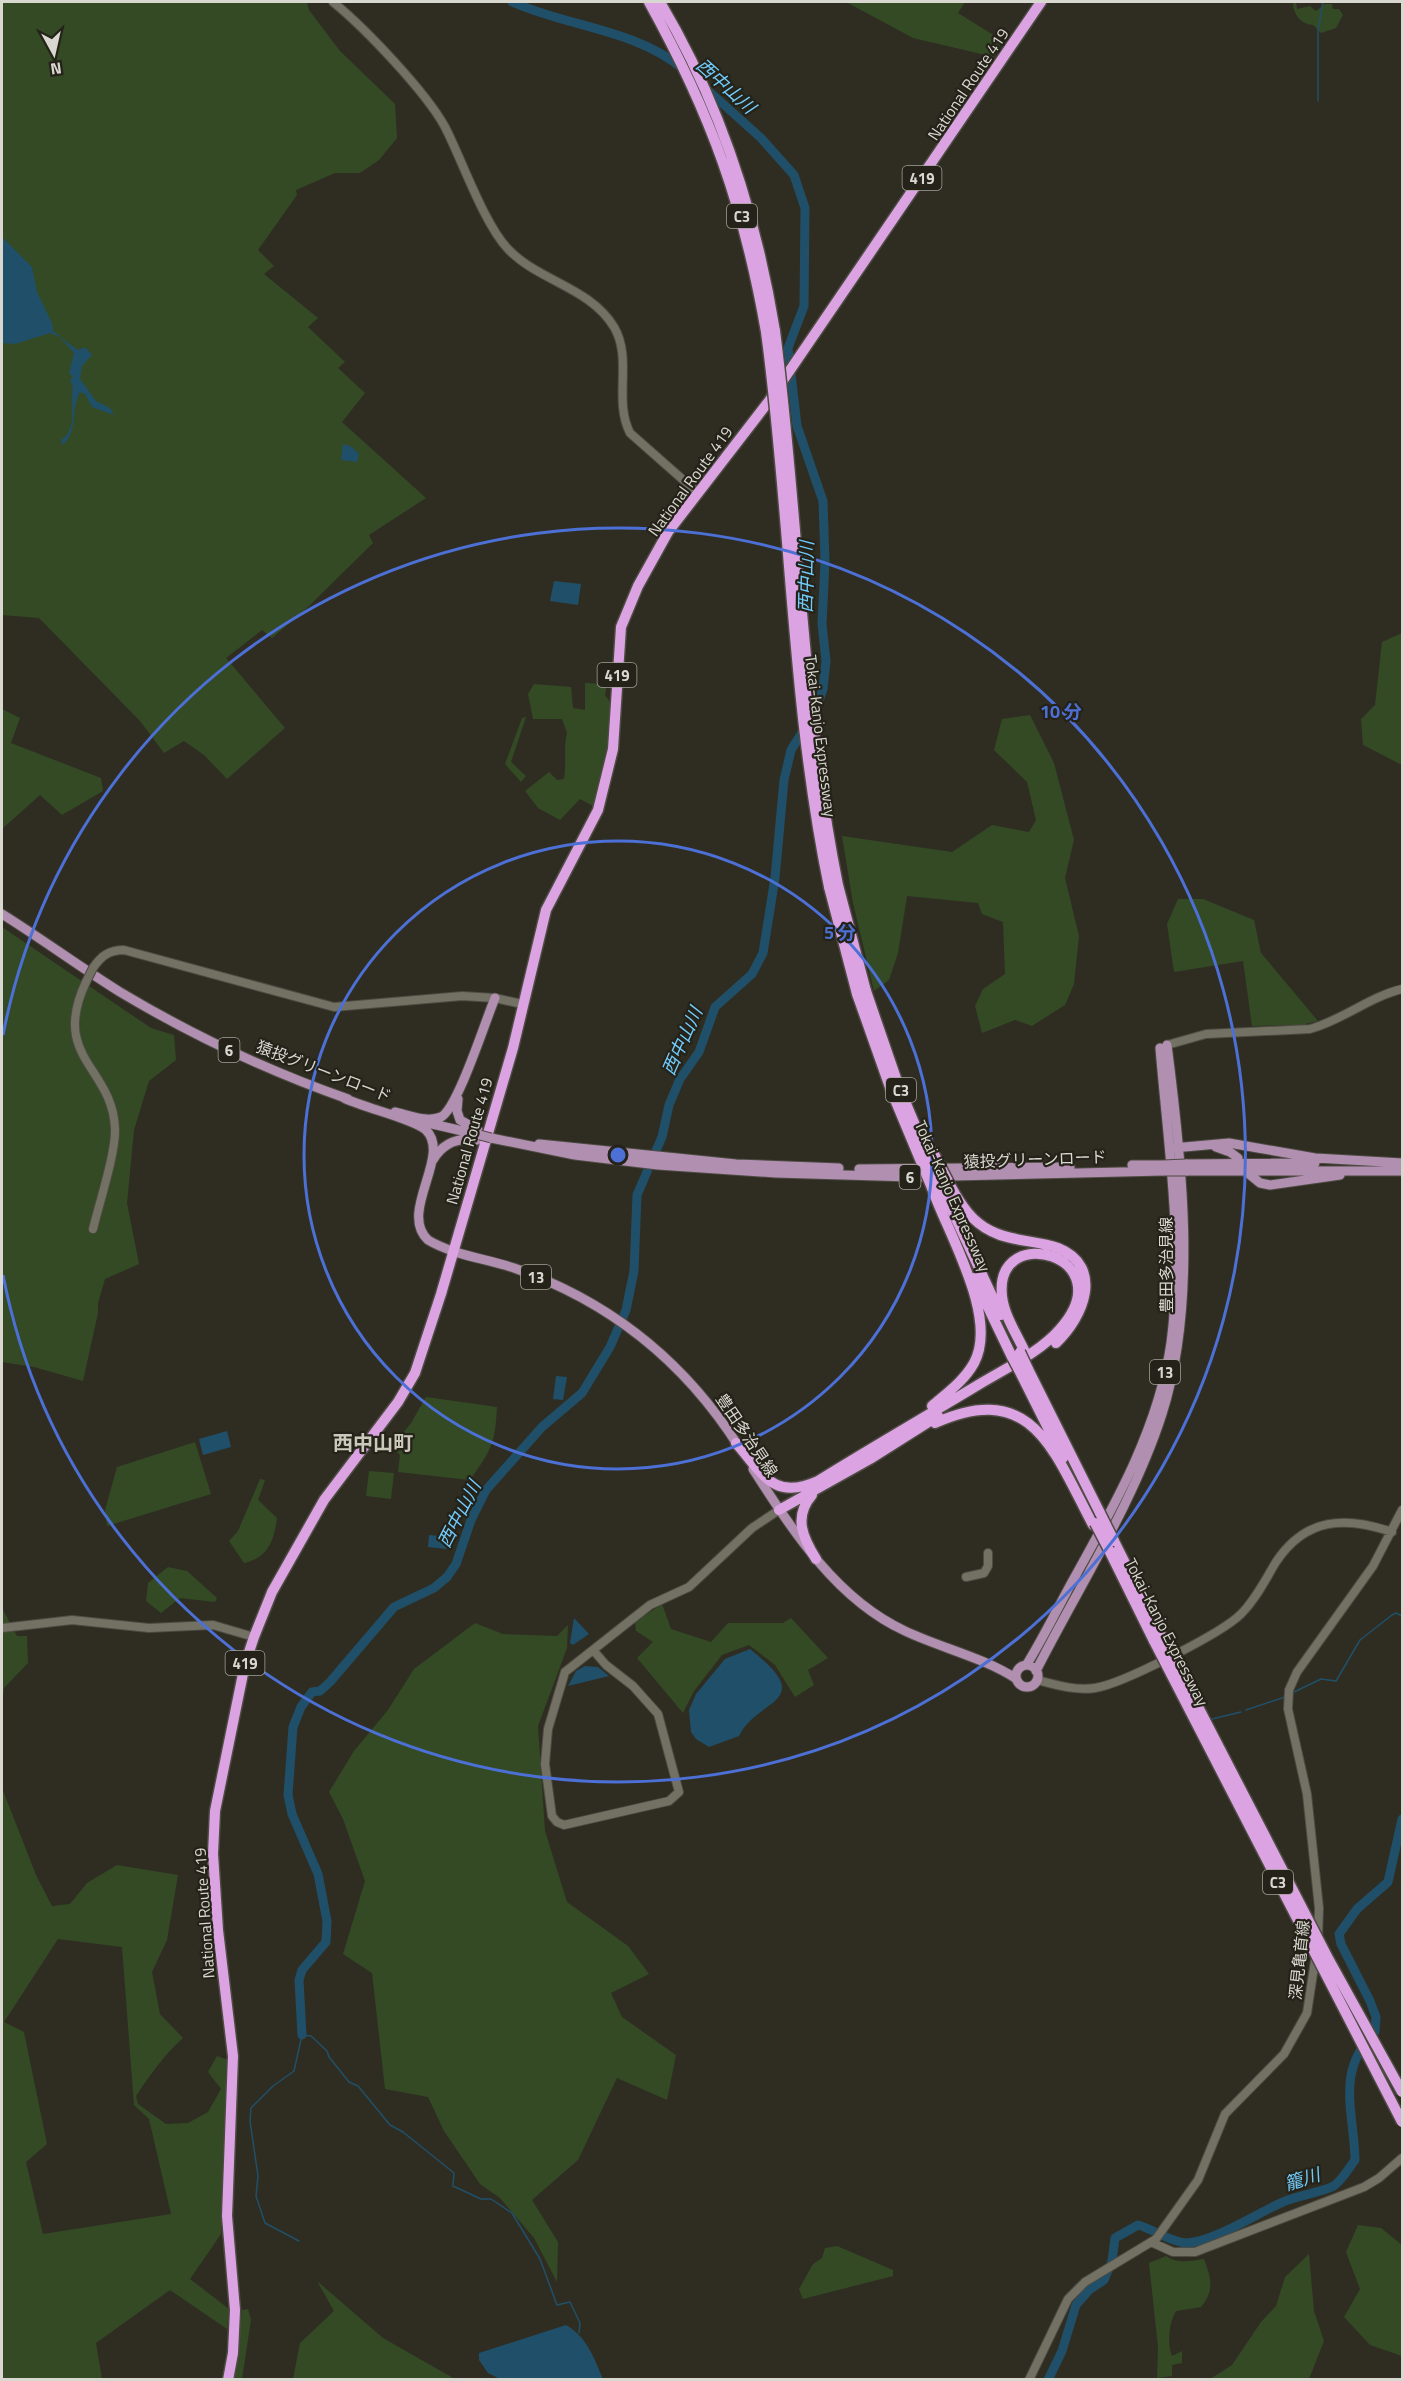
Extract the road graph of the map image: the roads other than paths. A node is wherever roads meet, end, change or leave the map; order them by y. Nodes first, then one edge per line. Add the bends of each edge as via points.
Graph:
1 (333, 2) edge
2 (649, 2) edge
3 (660, 2) edge
4 (1041, 2) edge
5 (770, 332) junction
6 (698, 493) junction
7 (2, 914) edge
8 (1402, 989) edge
9 (862, 993) junction
10 (495, 998) junction
11 (522, 1004) junction
12 (1163, 1047) joint
13 (459, 1090) junction
14 (344, 1098) junction
15 (363, 1104) junction
16 (480, 1136) junction
17 (1207, 1146) junction
18 (1173, 1148) junction
19 (1238, 1158) dead end
20 (1402, 1164) edge
21 (1186, 1168) junction
22 (1402, 1172) edge
23 (428, 1174) junction
24 (1249, 1174) dead end
25 (941, 1188) junction
26 (93, 1229) dead end
27 (453, 1250) junction
28 (1019, 1353) junction
29 (1027, 1370) junction
30 (908, 1430) junction
31 (736, 1443) junction
32 (820, 1484) junction
33 (779, 1510) junction
34 (1402, 1510) edge
35 (1096, 1520) junction
36 (1392, 1532) junction
37 (1111, 1549) junction
38 (988, 1553) dead end
39 (816, 1559) junction
40 (966, 1577) dead end
41 (2, 1628) edge
42 (254, 1637) junction
43 (1158, 1639) junction
44 (593, 1650) junction
45 (994, 1665) junction
46 (1023, 1666) junction
47 (1037, 1676) junction
48 (1015, 1678) junction
49 (1402, 2092) edge
50 (1402, 2122) edge
51 (1402, 2158) edge
52 (1157, 2237) junction
53 (228, 2379) edge
54 (1029, 2379) edge

1 - 6 street via 432,106 508,249 606,315 621,343 625,425
2 - 5 highway, Tokai-Kanjo Expressway / C3 via 702,105 741,214
3 - 5 highway, Tokai-Kanjo Expressway / C3 via 695,67 734,160 754,229
4 - 6 highway, National Route 419 / 419 via 802,353
5 - 9 highway, Tokai-Kanjo Expressway / C3, bridge via 788,439 807,679 833,886
6 - 11 highway, National Route 419 / 419 via 668,532 626,612 618,653 613,749 605,783 594,821 546,910
7 - 14 main road, 猿投グリーンロード / 6 via 120,992 200,1036
8 - 12 street via 1376,997 1310,1029 1206,1034
9 - 25 highway, Tokai-Kanjo Expressway / C3, bridge
9 - 25 highway, Tokai-Kanjo Expressway / C3, bridge via 891,1090
10 - 11 street
10 - 13 main road
10 - 26 street, bridge via 427,997 334,1007 124,950 105,954 93,968 75,1005 75,1035 108,1101 115,1129
11 - 27 highway, National Route 419 / 419 via 513,1048
12 - 18 main road, 豊田多治見線 / 13
13 - 15 main road via 448,1111 435,1119
13 - 16 main road via 458,1116
14 - 15 main road, 猿投グリーンロード / 6
14 - 23 main road via 424,1129 433,1145
15 - 16 main road, 猿投グリーンロード / 6
16 - 21 main road, 猿投グリーンロード / 6, bridge via 551,1149 776,1173 911,1177
16 - 23 main road via 446,1145 434,1158
17 - 18 main road
17 - 19 main road via 1224,1149
17 - 20 main road via 1229,1143 1315,1158
18 - 46 main road, 豊田多治見線 / 13 via 1176,1270 1162,1387 1141,1450 1123,1487
18 - 47 main road, 豊田多治見線 / 13 via 1185,1286 1167,1398 1133,1485
20 - 21 main road, 猿投グリーンロード / 6
21 - 22 main road, 猿投グリーンロード / 6
22 - 24 main road via 1270,1185
23 - 27 main road, 豊田多治見線 via 419,1212 420,1228 428,1240
25 - 28 highway, Tokai-Kanjo Expressway / C3
25 - 30 highway via 975,1301 981,1336 976,1357 964,1377
25 - 30 highway via 991,1231 1067,1253 1082,1272 1085,1297 1078,1318 1054,1345
27 - 31 main road, 豊田多治見線 / 13 via 559,1286 614,1316 669,1359 697,1389
27 - 42 highway, National Route 419 / 419 via 415,1373 398,1402 324,1500 272,1592
28 - 29 highway, Tokai-Kanjo Expressway / C3, bridge
28 - 30 highway via 1003,1303 1003,1279 1022,1256 1050,1253 1068,1265 1077,1284 1076,1305 1063,1326 1036,1349
29 - 35 highway, Tokai-Kanjo Expressway / C3
29 - 35 highway, Tokai-Kanjo Expressway / C3 via 1067,1446
30 - 32 highway
30 - 35 highway via 970,1410 994,1408 1017,1415 1047,1445
31 - 32 highway via 775,1485 795,1489
31 - 33 main road, 豊田多治見線 / 13
32 - 33 highway via 790,1499
32 - 39 highway via 801,1516 804,1537
33 - 39 main road, 豊田多治見線 / 13
33 - 44 street via 752,1528 689,1587 650,1605
34 - 36 street, 深見亀首線
35 - 37 highway, Tokai-Kanjo Expressway / C3, bridge
36 - 47 street via 1358,1521 1309,1530 1288,1547 1246,1608 1216,1632 1109,1685 1075,1688
36 - 52 street, 深見亀首線 via 1288,1690 1288,1709 1306,1788 1319,1908 1307,2013 1284,2054 1226,2114 1198,2180
37 - 43 highway, Tokai-Kanjo Expressway / C3
37 - 43 highway, Tokai-Kanjo Expressway / C3
38 - 40 street via 984,1573
39 - 45 main road, 豊田多治見線 / 13 via 852,1596 902,1630
41 - 42 street via 72,1620 149,1628 213,1625
42 - 53 highway, National Route 419 / 419 via 215,1811 213,1854 233,2056 227,2216 235,2310
43 - 49 highway, Tokai-Kanjo Expressway / C3, bridge
43 - 50 highway, Tokai-Kanjo Expressway / C3, bridge
44 - 44 street via 565,1672 548,1729 545,1764 552,1816 564,1825 669,1801 679,1792 658,1714
45 - 46 main road, 豊田多治見線 / 13
45 - 48 main road, 豊田多治見線 / 13
46 - 47 main road
46 - 48 main road, 豊田多治見線 / 13
47 - 48 main road, 豊田多治見線 / 13 via 1032,1686 1024,1687
51 - 52 street via 1364,2187 1195,2252 1173,2252
52 - 54 street, 深見亀首線 via 1077,2288

